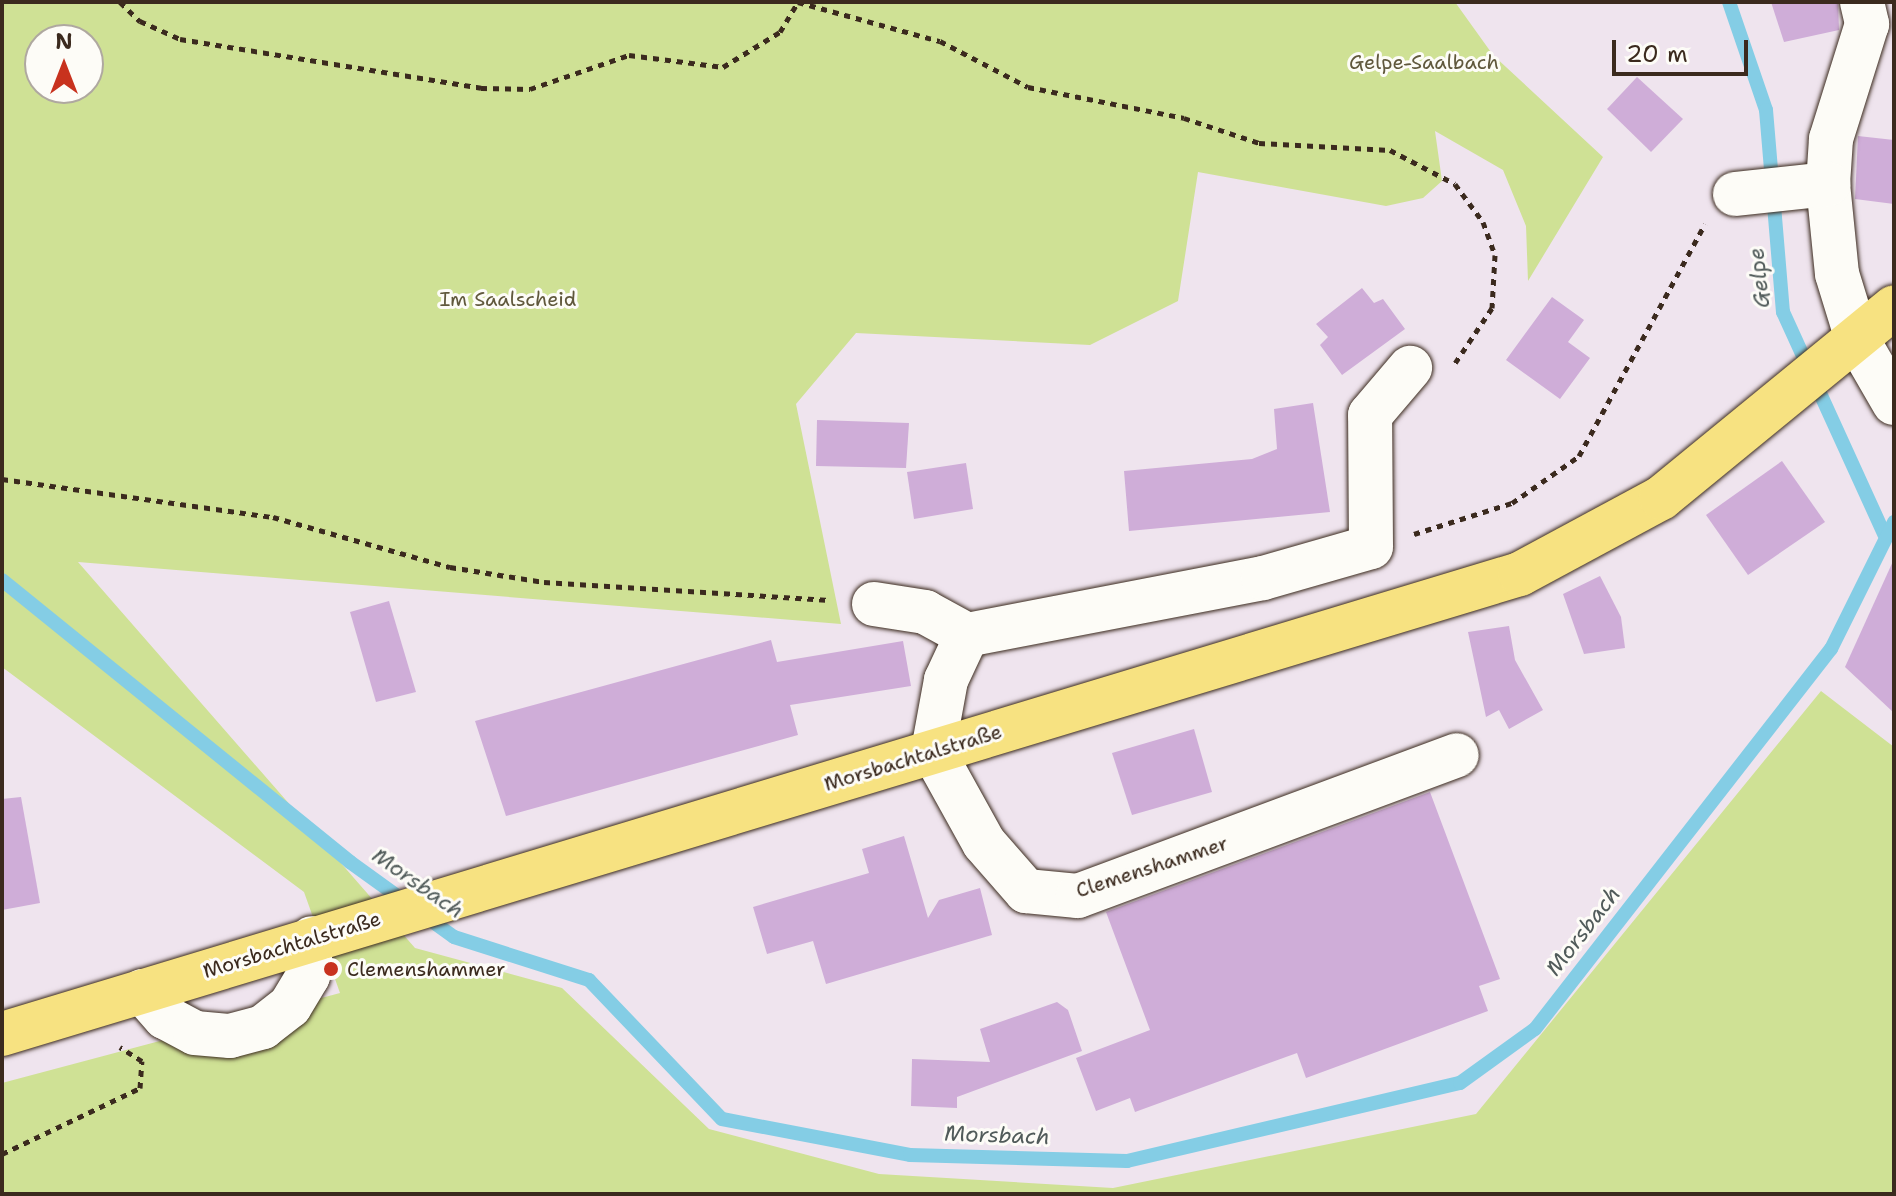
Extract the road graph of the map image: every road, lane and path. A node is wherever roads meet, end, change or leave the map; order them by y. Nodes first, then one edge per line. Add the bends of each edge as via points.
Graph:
1 (120, 2) edge
2 (1862, 2) edge
3 (1828, 184) junction
4 (1745, 191) joint
5 (1894, 307) edge
6 (1844, 351) junction
7 (1413, 387) joint
8 (1890, 398) edge
9 (2, 479) edge
10 (1371, 547) junction
11 (874, 604) joint
12 (967, 635) junction
13 (933, 751) junction
14 (1457, 755) dead end
15 (312, 938) junction
16 (142, 991) junction
17 (2, 1034) edge
18 (106, 1044) dead end
19 (2, 1154) edge

1 - 7 path via 140,21 180,39 481,88 530,89 629,55 723,67 780,32 798,2 940,41 1028,87 1184,118 1259,143 1390,150 1455,184 1483,222 1495,255 1492,308 1479,336
2 - 3 street via 1867,24 1831,139
3 - 4 street
3 - 6 street
4 - 10 path via 1694,240 1579,456 1548,484 1512,503
5 - 6 main road
6 - 8 street
6 - 13 main road, Morsbachtalstraße via 1661,498 1520,574
7 - 10 street via 1370,415
9 - 11 path via 273,517 450,567 544,582
10 - 12 street via 1263,578
11 - 12 street via 925,612
12 - 13 street via 946,680
13 - 14 street, Clemenshammer via 984,843 1026,891 1078,896
13 - 15 main road, Morsbachtalstraße
15 - 16 main road, Morsbachtalstraße
15 - 16 street via 308,976 290,1006 263,1027 230,1036 195,1033 165,1017
16 - 17 main road, Morsbachtalstraße
18 - 19 path via 142,1061 140,1088

